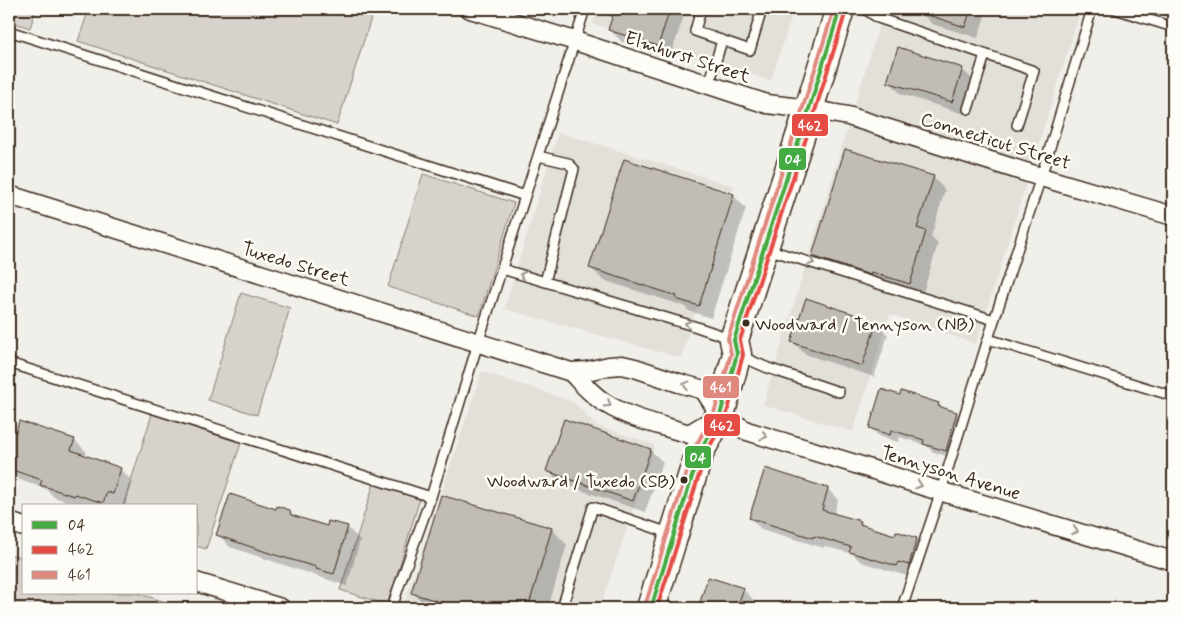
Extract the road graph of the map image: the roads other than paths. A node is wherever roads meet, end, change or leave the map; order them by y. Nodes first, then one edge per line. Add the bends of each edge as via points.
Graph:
1 (470, 9) edge
2 (585, 9) edge
3 (701, 9) edge
4 (762, 9) edge
5 (840, 9) edge
6 (865, 9) edge
7 (1092, 9) edge
8 (1115, 9) edge
9 (1173, 27) edge
10 (9, 31) edge
11 (722, 40) junction
12 (575, 41) junction
13 (985, 55) junction
14 (709, 85) junction
15 (810, 107) junction
16 (968, 109) dead end
17 (1017, 125) dead end
18 (538, 156) junction
19 (1041, 177) junction
20 (9, 195) edge
21 (525, 196) junction
22 (1173, 216) edge
23 (764, 248) junction
24 (502, 269) junction
25 (545, 282) junction
26 (994, 320) junction
27 (988, 339) junction
28 (478, 343) junction
29 (736, 347) junction
30 (9, 363) edge
31 (571, 372) junction
32 (839, 392) dead end
33 (1173, 396) edge
34 (720, 415) junction
35 (941, 491) junction
36 (431, 497) junction
37 (9, 522) edge
38 (22, 526) edge
39 (674, 534) junction
40 (1173, 561) edge
41 (198, 583) edge
42 (281, 608) edge
43 (392, 608) edge
44 (562, 608) edge
45 (651, 608) edge
46 (902, 608) edge

1 - 12 street, Elmhurst Street
2 - 12 lane
3 - 11 lane via 695,31
4 - 11 lane via 750,50
5 - 15 main road
6 - 13 lane via 878,18
7 - 19 lane
8 - 9 lane
10 - 21 lane
11 - 14 lane
12 - 14 street, Elmhurst Street
12 - 18 lane
13 - 16 lane
13 - 17 lane via 1034,71
14 - 15 street, Elmhurst Street via 766,104
15 - 19 street, Connecticut Street
15 - 23 main road
18 - 21 lane
18 - 25 lane via 568,163 574,169
19 - 22 street, Connecticut Street
19 - 26 lane
20 - 28 street, Tuxedo Street
21 - 24 lane
23 -> 26 lane
23 - 29 main road
25 -> 24 lane
24 - 28 lane
29 -> 25 lane via 697,327
26 - 27 lane
27 - 33 lane
27 - 35 lane
28 - 31 street, Tuxedo Street
28 - 36 lane
29 - 32 lane via 768,368
29 - 34 main road
30 - 36 lane
34 -> 31 street, Tuxedo Street via 704,390 634,368 622,365
31 -> 34 street, Tuxedo Street via 604,403 626,414 689,434
34 -> 35 street, Tennyson Avenue via 747,431
34 - 39 main road via 700,451
35 -> 40 street, Tennyson Avenue
35 - 46 lane
36 - 43 lane
37 - 38 street
39 - 44 lane via 593,507
39 - 45 main road
41 - 42 street

